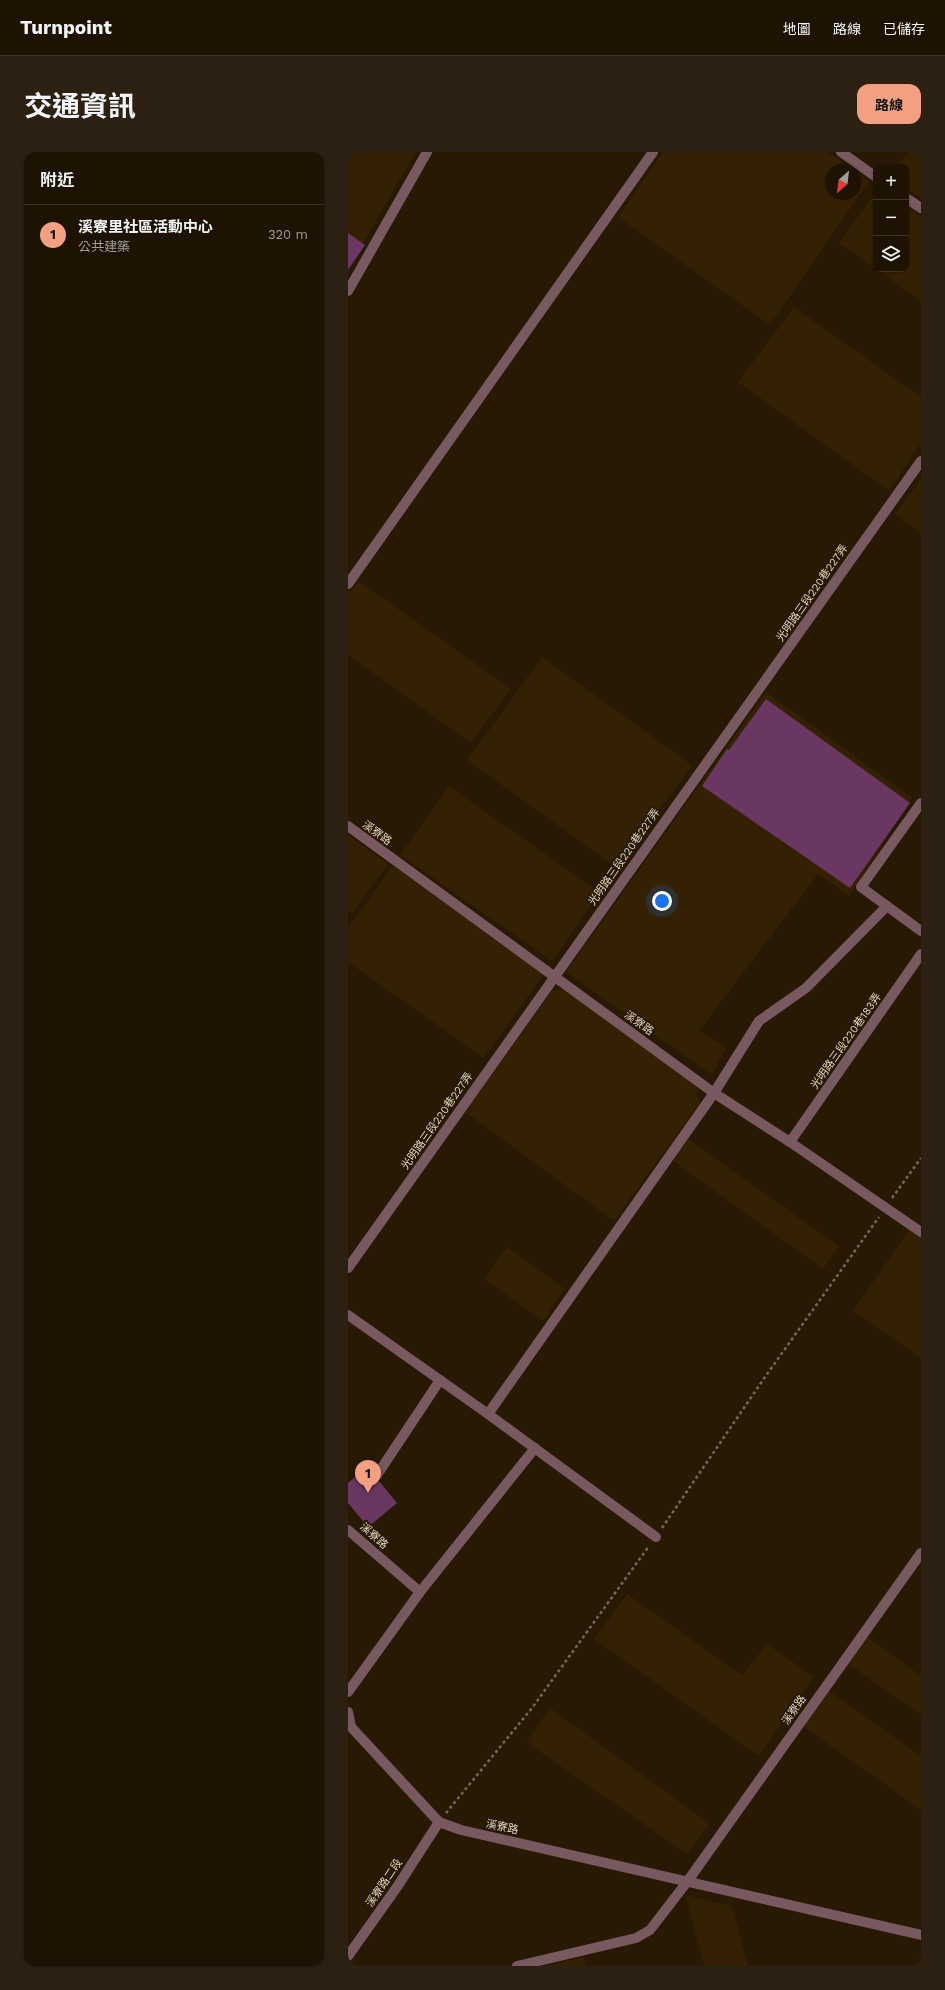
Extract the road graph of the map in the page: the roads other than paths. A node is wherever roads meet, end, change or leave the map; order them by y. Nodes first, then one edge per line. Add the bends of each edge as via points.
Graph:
1 (427, 152) edge
2 (653, 152) edge
3 (841, 152) edge
4 (873, 175) edge
5 (909, 200) edge
6 (921, 208) edge
7 (348, 291) edge
8 (921, 461) edge
9 (348, 584) edge
10 (921, 803) edge
11 (348, 826) edge
12 (887, 906) junction
13 (921, 931) edge
14 (921, 954) edge
15 (554, 976) junction
16 (714, 1093) junction
17 (790, 1142) junction
18 (921, 1232) edge
19 (348, 1268) edge
20 (348, 1315) edge
21 (440, 1380) junction
22 (488, 1414) junction
23 (535, 1448) junction
24 (377, 1475) dead end
25 (348, 1530) edge
26 (656, 1537) road end
27 (921, 1552) edge
28 (420, 1592) junction
29 (348, 1692) edge
30 (348, 1712) edge
31 (349, 1728) edge
32 (439, 1822) junction
33 (687, 1882) junction
34 (921, 1935) edge
35 (348, 1956) edge
36 (517, 1966) edge

1 - 7 street
2 - 9 street
3 - 4 street
5 - 6 street
8 - 15 street, 光明路三段220巷227弄
10 - 12 street via 861,887
11 - 15 street, 溪寮路
12 - 13 street
12 - 16 street via 806,988 759,1022
14 - 17 street, 光明路三段220巷183弄
15 - 16 street, 溪寮路
15 - 19 street, 光明路三段220巷227弄
16 - 17 street, 溪寮路
16 - 22 street
17 - 18 street, 溪寮路
20 - 21 street
21 - 22 street
21 - 24 street
22 - 23 street
23 - 26 street
23 - 28 street
25 - 28 street, 溪寮路
27 - 33 street, 溪寮路
28 - 29 street
30 - 31 street, 溪寮路
31 - 32 street, 溪寮路
32 - 33 street, 溪寮路 via 460,1830
32 - 35 street, 溪寮路二段
33 - 34 street, 溪寮路
33 - 36 street, 溪寮路 via 650,1930 636,1938

